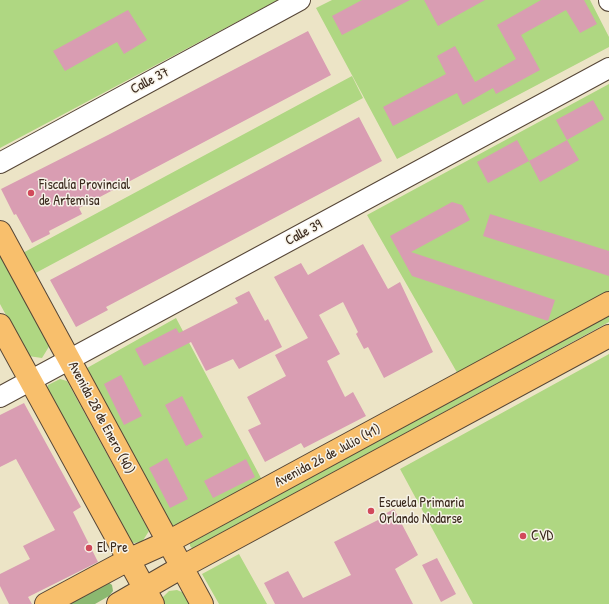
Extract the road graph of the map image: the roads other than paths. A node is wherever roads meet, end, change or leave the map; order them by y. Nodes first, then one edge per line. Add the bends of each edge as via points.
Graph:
1 (300, 0) edge
2 (609, 68) edge
3 (0, 163) edge
4 (0, 232) edge
5 (609, 304) edge
6 (0, 325) edge
7 (609, 336) edge
8 (69, 360) junction
9 (30, 380) junction
10 (0, 397) edge
11 (168, 542) junction
12 (128, 560) junction
13 (182, 567) junction
14 (149, 597) edge
15 (46, 604) edge
16 (118, 604) edge
17 (202, 604) edge

1 - 3 street, Calle 37
2 - 8 street, Calle 39
4 - 8 main road, Avenida 28 de Enero (40)
5 - 11 main road, Avenida 26 de Julio (41)
6 - 9 main road
7 - 13 main road, Avenida 26 de Julio (41)
8 - 9 street, Calle 39
8 - 11 main road, Avenida 28 de Enero (40)
9 - 10 street, Calle 39
9 - 12 main road
11 - 12 main road, Avenida 26 de Julio (41)
11 - 13 main road, Avenida 28 de Enero (40)
12 - 14 main road
12 - 15 main road, Avenida 26 de Julio (41)
13 - 14 main road, Avenida 26 de Julio (41)
13 - 17 main road, Avenida 28 de Enero (40)
14 - 16 main road, Avenida 26 de Julio (41)

